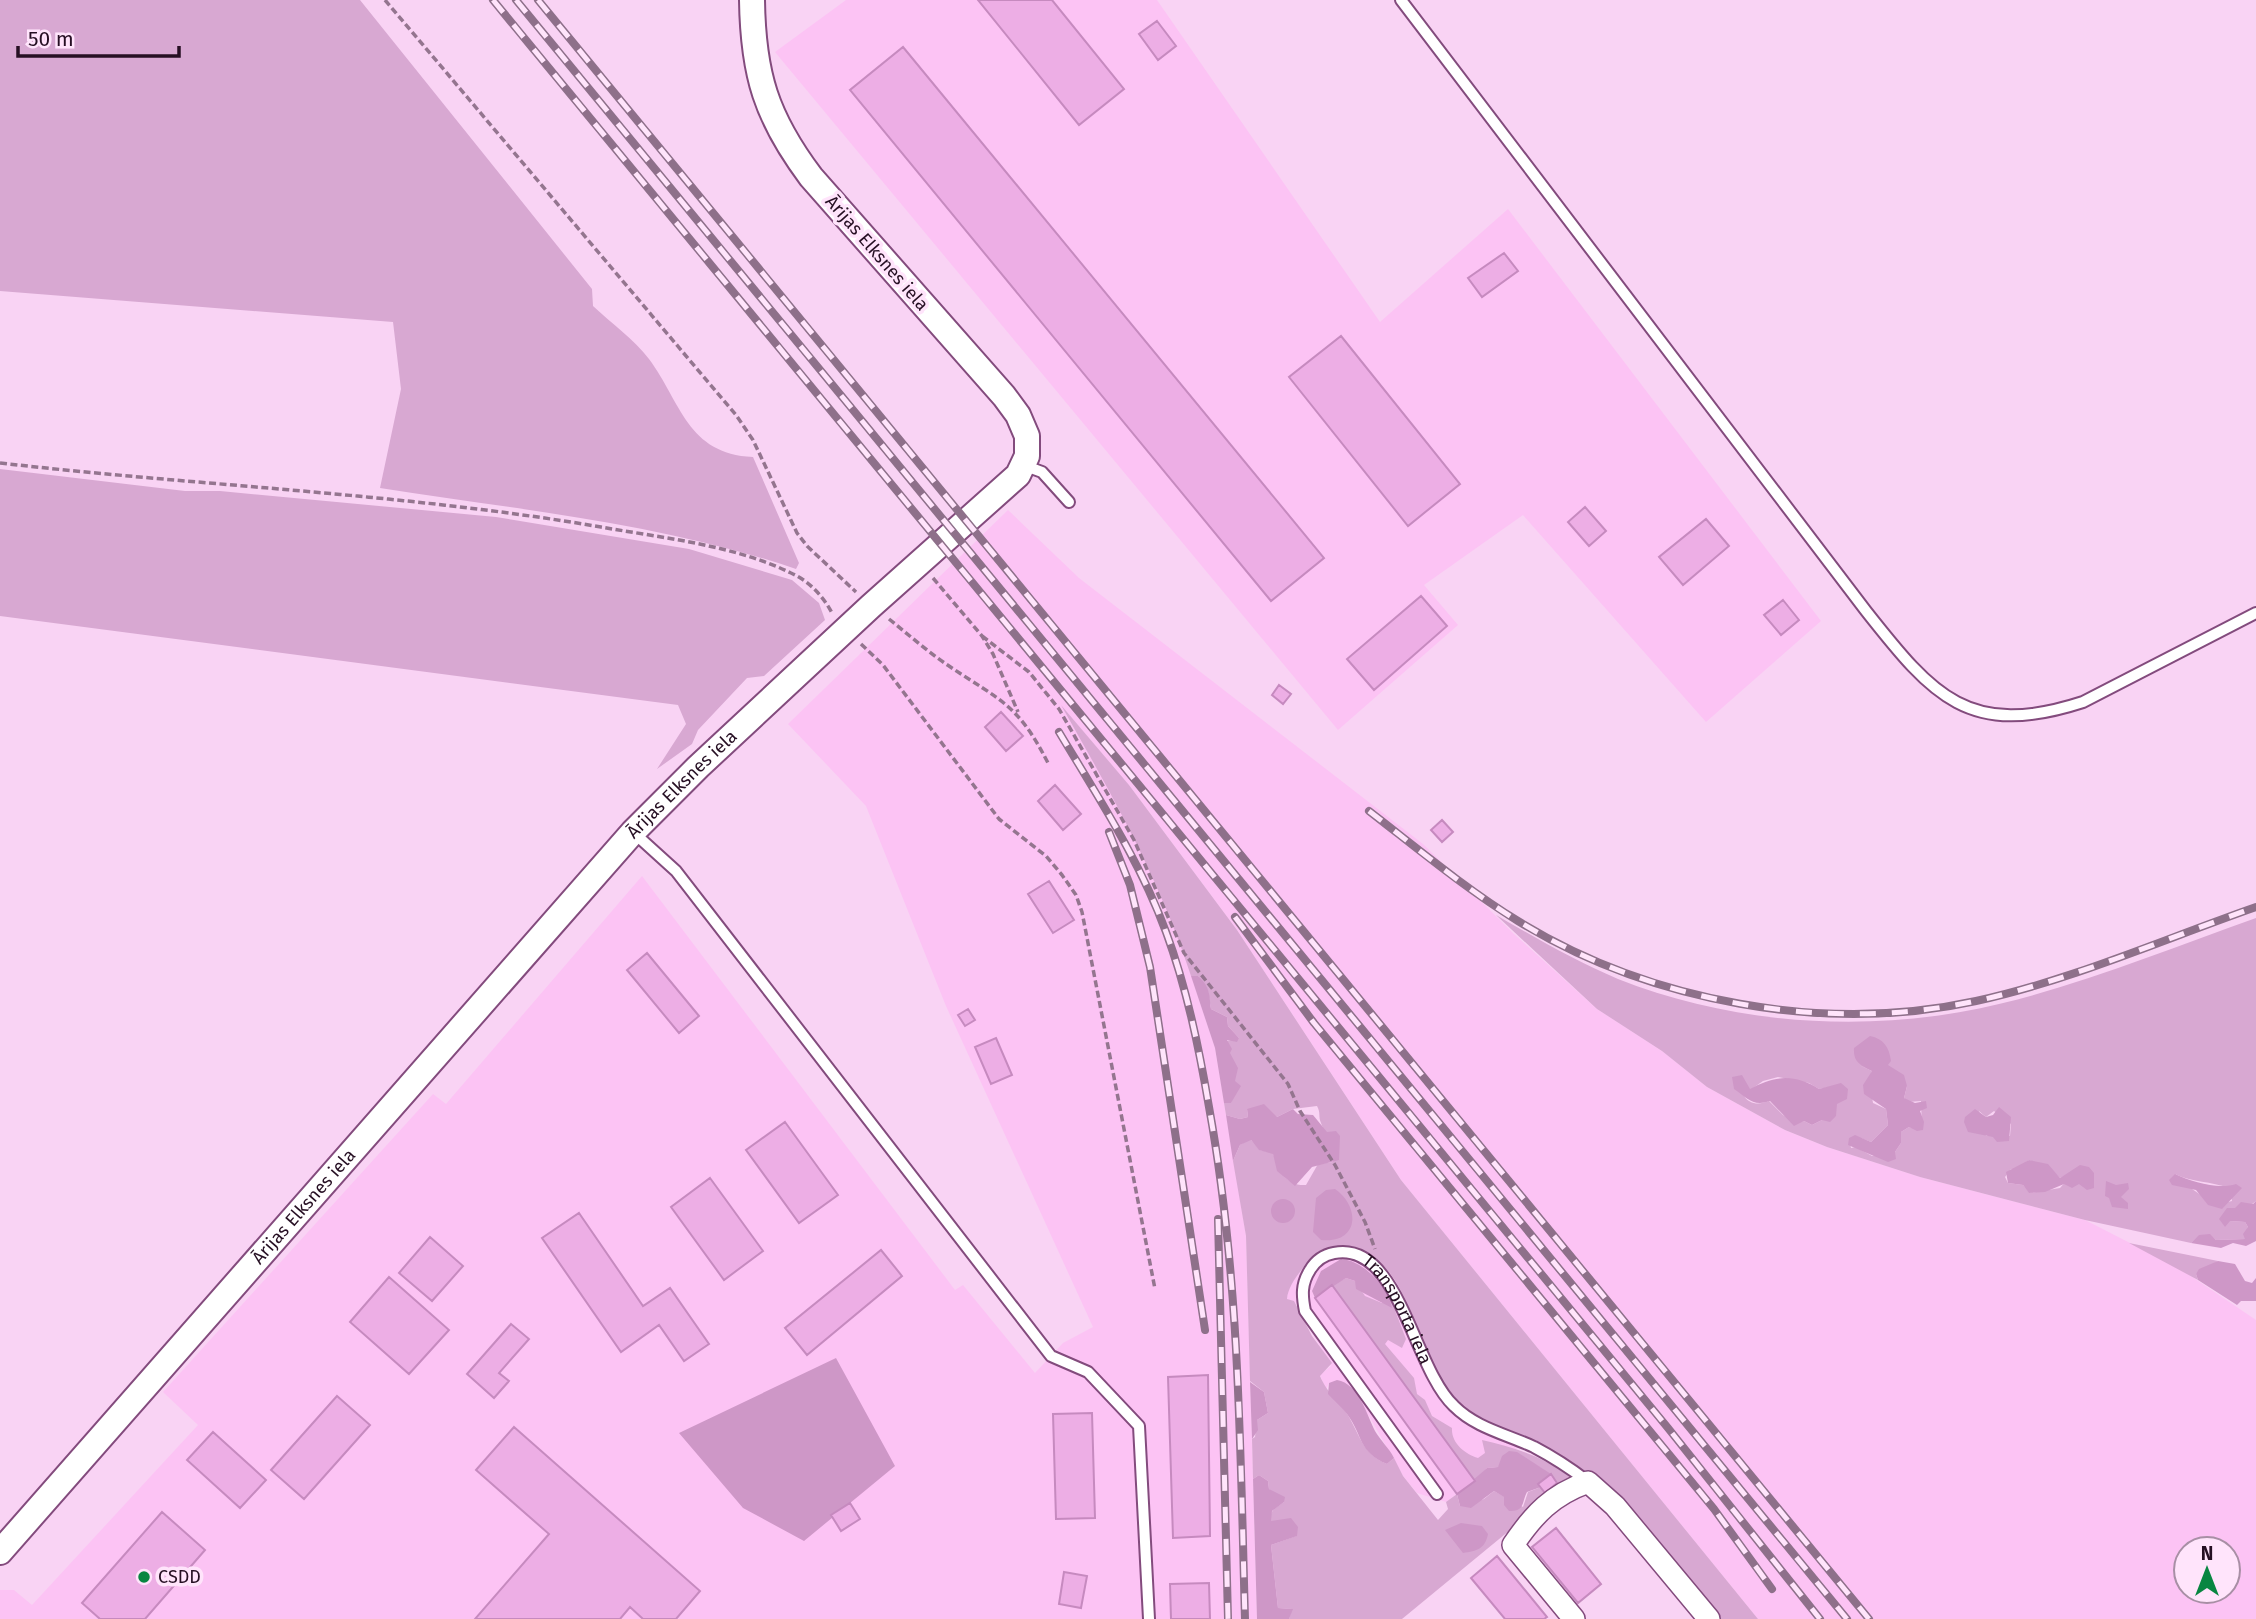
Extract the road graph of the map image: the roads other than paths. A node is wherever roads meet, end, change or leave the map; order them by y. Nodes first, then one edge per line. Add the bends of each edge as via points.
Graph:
1 (752, 0) edge
2 (1401, 0) edge
3 (1023, 465) junction
4 (1069, 502) dead end
5 (2256, 613) edge
6 (633, 832) junction
7 (1588, 1482) junction
8 (1437, 1494) dead end
9 (0, 1552) edge
10 (1149, 1619) edge
11 (1574, 1619) edge
12 (1709, 1619) edge

1 - 3 street, Ārijas Elksnes iela via 758,78 788,146 1018,415 1027,436
2 - 5 lane via 1904,660 1930,685 1981,713 2008,718 2034,715 2083,702
3 - 4 lane via 1042,472
3 - 6 street, Ārijas Elksnes iela via 1009,484 845,630
6 - 9 street, Ārijas Elksnes iela
6 - 10 lane via 676,871 1051,1356 1088,1372 1139,1426
7 - 8 lane, Transporta iela via 1553,1458 1488,1429 1453,1406 1427,1370 1390,1283 1377,1265 1360,1254 1325,1255 1304,1279 1305,1311
7 - 11 street via 1547,1502 1513,1545
7 - 12 street, Transporta iela via 1615,1506

